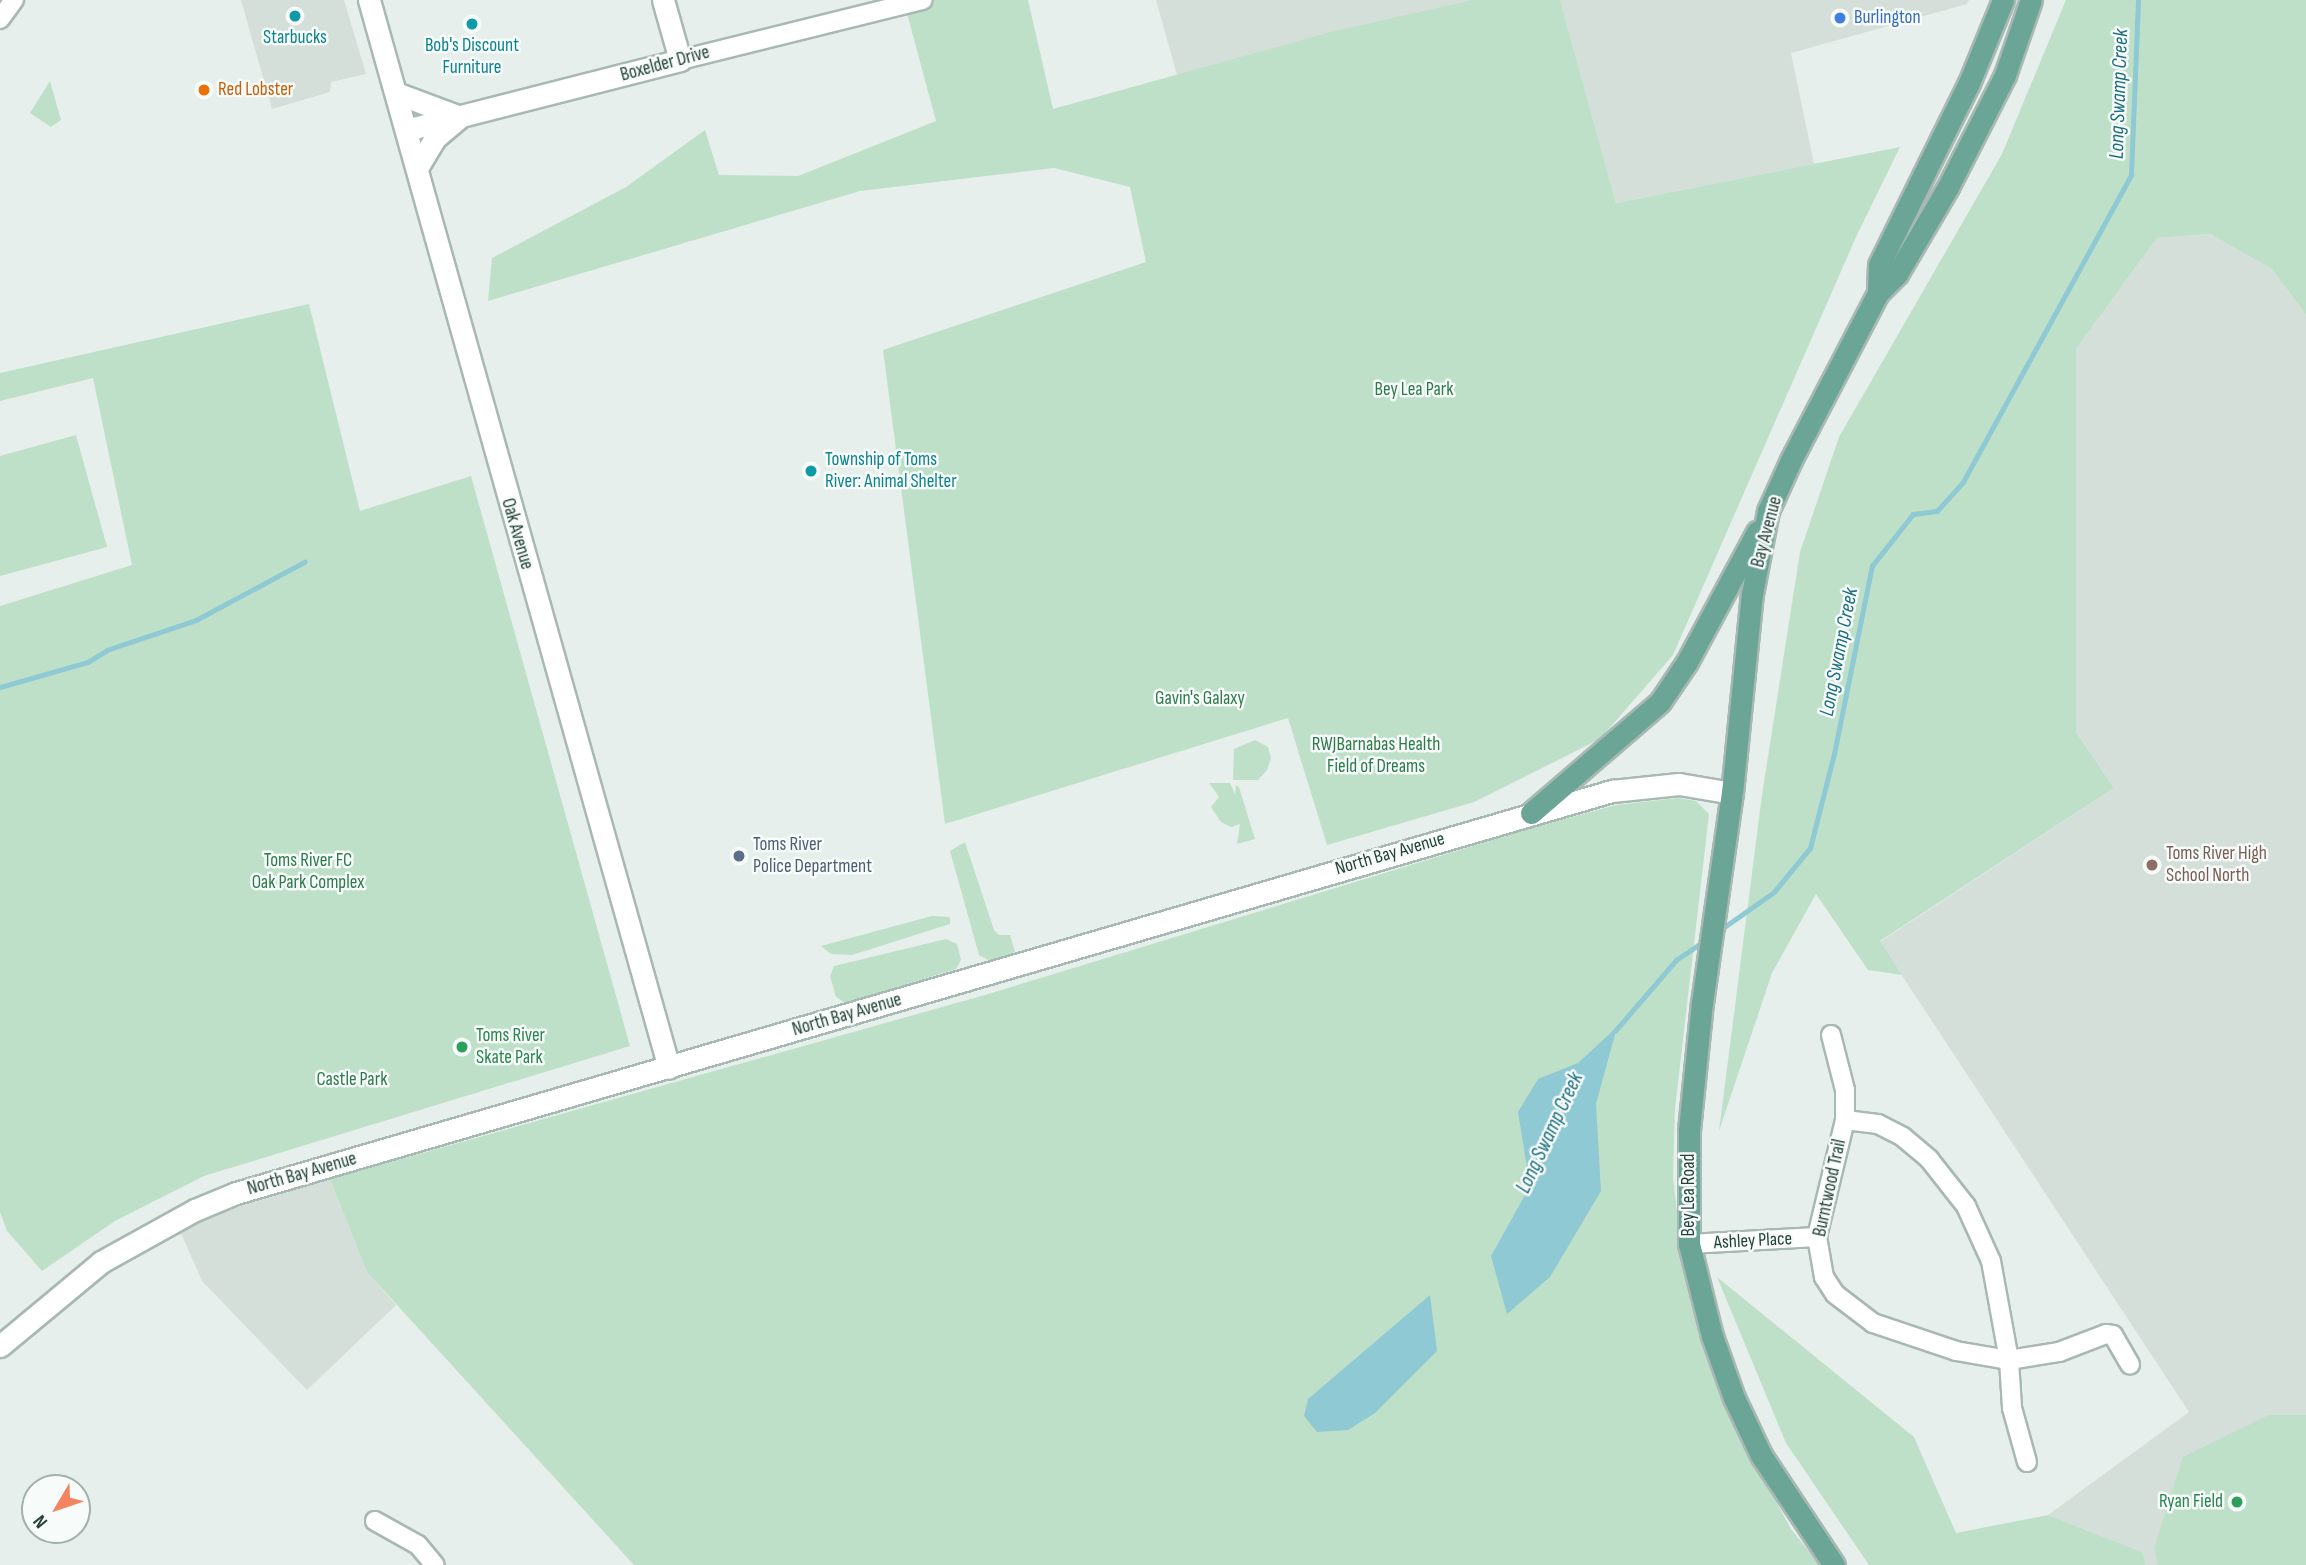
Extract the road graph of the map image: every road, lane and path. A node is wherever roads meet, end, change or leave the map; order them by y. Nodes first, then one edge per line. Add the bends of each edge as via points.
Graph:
1 (13, 0) edge
2 (369, 0) edge
3 (663, 0) edge
4 (923, 0) edge
5 (2003, 0) edge
6 (2031, 0) edge
7 (0, 19) edge
8 (680, 60) junction
9 (396, 93) junction
10 (460, 117) junction
11 (407, 130) junction
12 (417, 169) junction
13 (1878, 293) junction
14 (1768, 511) junction
15 (1732, 793) junction
16 (1531, 813) junction
17 (1831, 1035) dead end
18 (669, 1068) junction
19 (1845, 1120) junction
20 (1817, 1237) junction
21 (1689, 1244) junction
22 (0, 1346) edge
23 (2009, 1360) junction
24 (2130, 1364) dead end
25 (2026, 1462) dead end
26 (375, 1521) dead end
27 (435, 1565) edge
28 (1834, 1565) edge

1 - 7 street
2 - 9 street, Oak Avenue
3 - 8 street
4 - 8 street, Boxelder Drive
5 - 13 main road, Bay Avenue via 1969,83 1879,265
6 - 13 main road, Bay Avenue via 2006,75 1948,187 1897,274
8 - 10 street, Boxelder Drive
9 - 10 street
9 - 11 street, Oak Avenue
10 - 11 street, Boxelder Drive
10 - 12 street via 435,138
11 - 12 street, Oak Avenue
12 - 18 street, Oak Avenue
13 - 14 main road, Bay Avenue
14 - 15 main road, Bay Avenue via 1752,594
14 - 16 main road via 1687,662 1660,702
15 - 16 street, North Bay Avenue via 1679,784 1644,784
15 - 21 main road, Bey Lea Road via 1689,1130
16 - 18 street, North Bay Avenue
17 - 19 street via 1845,1090
18 - 22 street, North Bay Avenue via 312,1169 195,1210 101,1262
19 - 20 street, Burntwood Trail
19 - 23 street, Burntwood Trail via 1878,1124 1903,1137 1929,1159 1966,1206 1991,1261
20 - 21 street, Ashley Place
20 - 23 street, Burntwood Trail via 1824,1277 1856,1312 1934,1345
21 - 28 main road, Bey Lea Road via 1712,1336 1734,1398 1760,1455
23 - 24 street, Burntwood Trail via 2059,1352 2106,1334 2113,1335
23 - 25 street via 2012,1408
26 - 27 street via 418,1545

